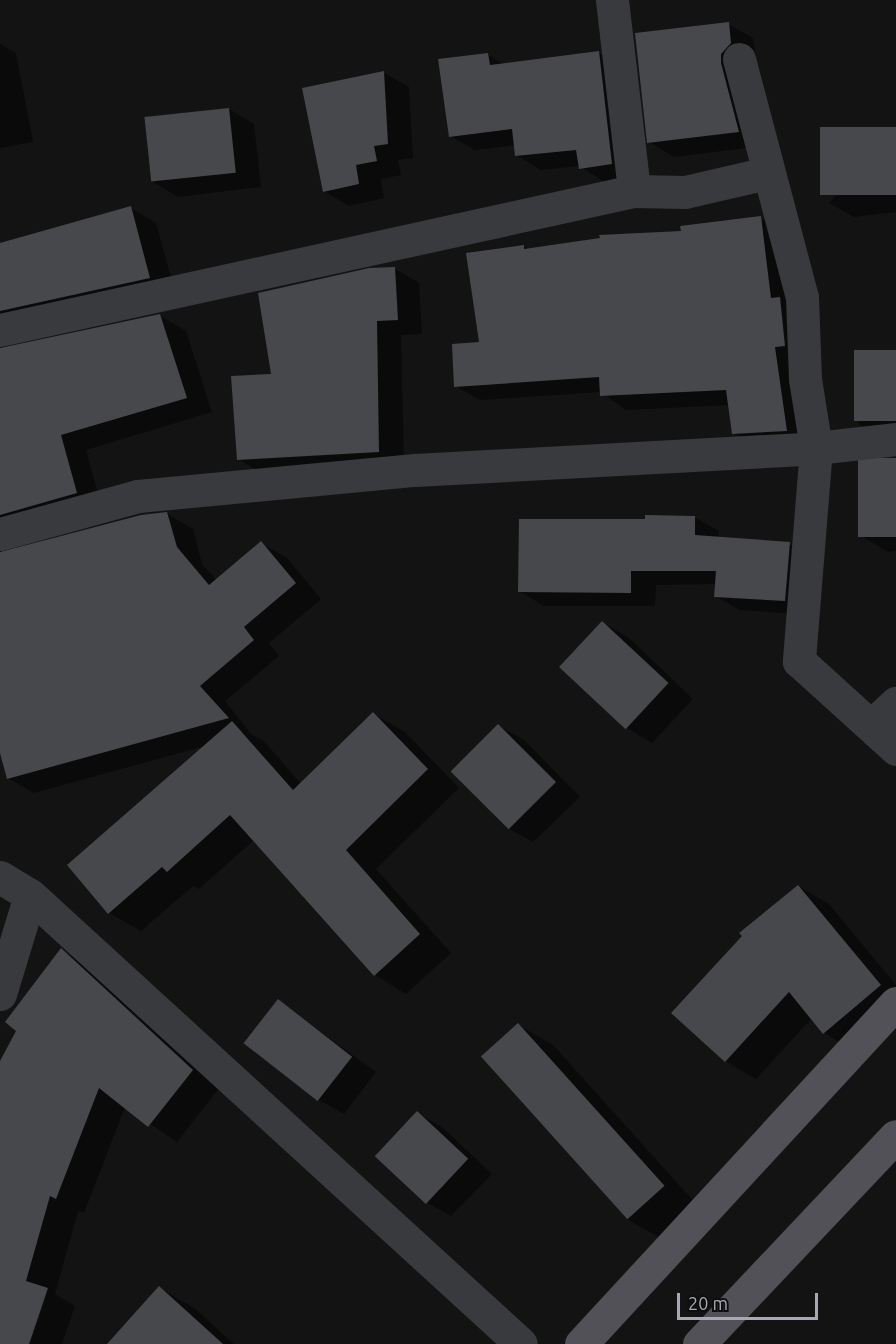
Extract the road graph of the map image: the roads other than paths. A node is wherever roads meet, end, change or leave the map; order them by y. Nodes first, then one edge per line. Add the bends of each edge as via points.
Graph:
1 (612, 0) edge
2 (739, 59) dead end
3 (766, 173) junction
4 (634, 191) junction
5 (0, 330) edge
6 (896, 439) edge
7 (816, 448) junction
8 (0, 534) edge
9 (896, 703) edge
10 (871, 726) junction
11 (896, 749) edge
12 (11, 888) edge
13 (0, 994) edge
14 (896, 1004) edge
15 (896, 1136) edge
16 (521, 1344) edge
17 (581, 1344) edge
18 (699, 1344) edge

1 - 4 street
2 - 3 street
3 - 4 street via 685,192
3 - 7 street via 802,297 805,379
4 - 5 street
6 - 7 street
7 - 8 street via 415,470 138,496
7 - 10 street via 799,661
9 - 10 street
10 - 11 street
12 - 13 street
12 - 16 street
14 - 17 main road
15 - 18 main road

